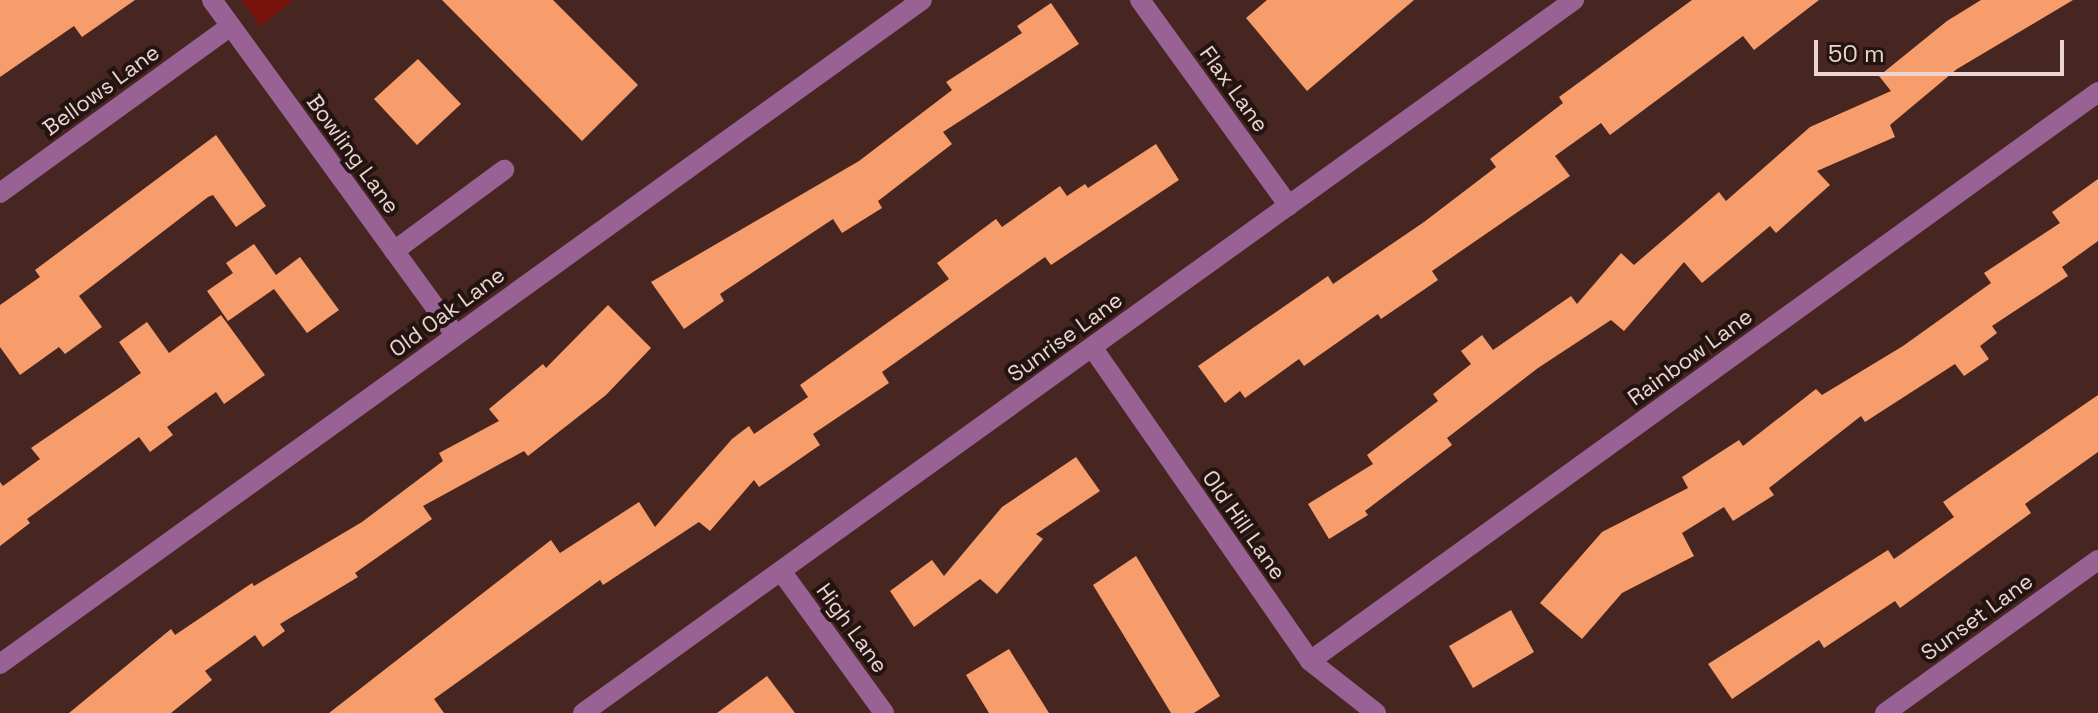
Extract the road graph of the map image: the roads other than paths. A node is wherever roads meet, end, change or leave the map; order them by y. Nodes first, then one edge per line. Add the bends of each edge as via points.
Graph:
1 (212, 0) edge
2 (922, 0) edge
3 (1140, 0) edge
4 (1574, 0) edge
5 (231, 26) junction
6 (2098, 92) edge
7 (504, 170) dead end
8 (0, 193) edge
9 (1289, 206) junction
10 (394, 251) junction
11 (455, 335) junction
12 (1092, 347) junction
13 (2098, 560) edge
14 (781, 571) junction
15 (1310, 661) junction
16 (0, 664) edge
17 (583, 713) edge
18 (884, 713) edge
19 (1376, 713) edge
20 (1885, 713) edge

1 - 5 street, Bowling Lane
2 - 11 street, Old Oak Lane
3 - 9 street, Flax Lane
4 - 9 street, Sunrise Lane
5 - 8 street, Bellows Lane
5 - 10 street, Bowling Lane
6 - 15 street, Rainbow Lane
7 - 10 street
9 - 12 street, Sunrise Lane
10 - 11 street, Bowling Lane
11 - 16 street, Old Oak Lane
12 - 14 street, Sunrise Lane
12 - 15 street, Old Hill Lane
13 - 20 street, Sunset Lane
14 - 17 street, Sunrise Lane
14 - 18 street, High Lane
15 - 19 street, Old Hill Lane

